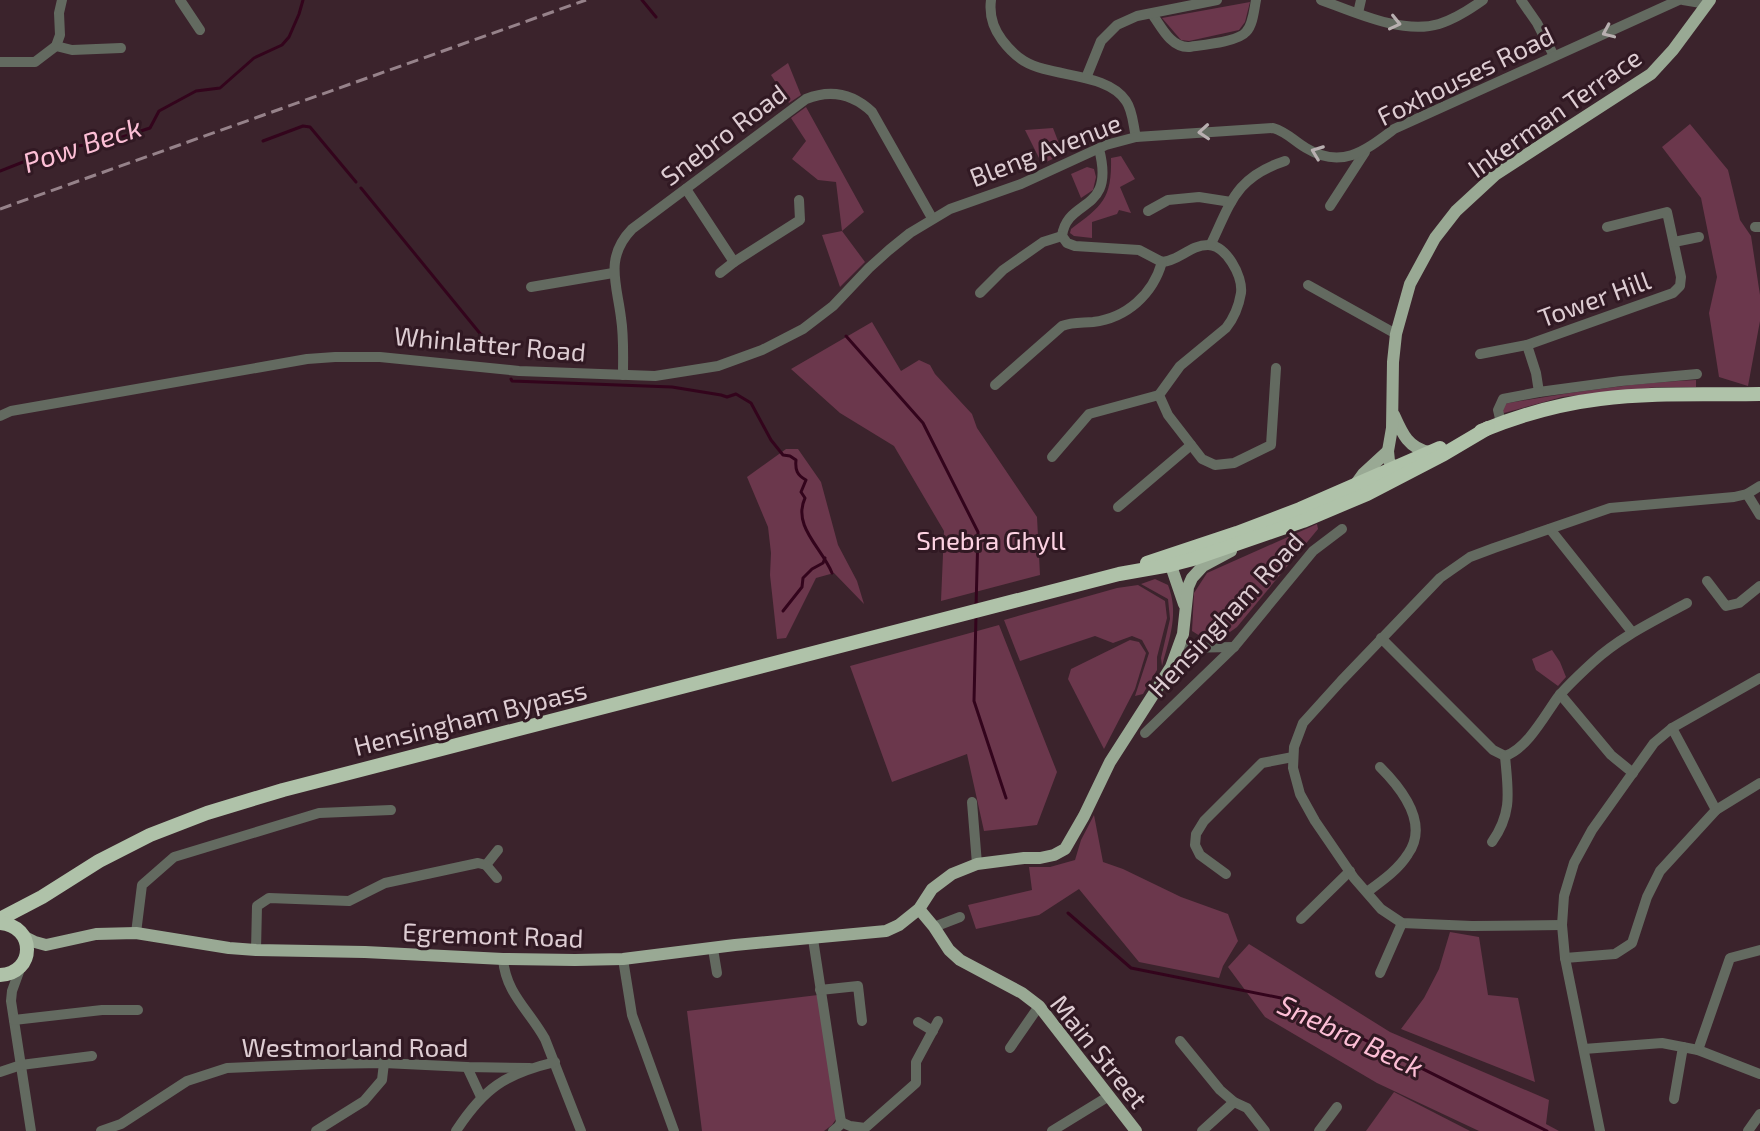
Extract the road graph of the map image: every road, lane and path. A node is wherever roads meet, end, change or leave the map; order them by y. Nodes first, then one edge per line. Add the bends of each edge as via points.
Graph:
1 (53, 0) edge
2 (62, 0) edge
3 (180, 0) edge
4 (991, 0) edge
5 (1217, 0) edge
6 (1256, 0) edge
7 (1321, 0) edge
8 (1361, 0) edge
9 (1483, 0) edge
10 (1521, 0) edge
11 (1681, 0) edge
12 (1204, 1) edge
13 (1709, 2) edge
14 (59, 13) junction
15 (1358, 13) junction
16 (1152, 14) junction
17 (200, 30) dead end
18 (56, 46) junction
19 (121, 48) dead end
20 (1554, 56) junction
21 (0, 62) edge
22 (1086, 78) junction
23 (1273, 128) joint
24 (1136, 137) junction
25 (1099, 149) junction
26 (1366, 151) junction
27 (1285, 161) dead end
28 (686, 189) junction
29 (799, 200) dead end
30 (1231, 202) junction
31 (1330, 206) dead end
32 (1148, 211) dead end
33 (932, 218) junction
34 (1607, 227) dead end
35 (1062, 236) junction
36 (1699, 237) dead end
37 (1674, 242) junction
38 (1211, 244) junction
39 (734, 262) junction
40 (1162, 262) junction
41 (613, 273) junction
42 (720, 273) dead end
43 (1308, 285) dead end
44 (531, 287) dead end
45 (980, 293) dead end
46 (1396, 334) junction
47 (1527, 345) junction
48 (1480, 354) dead end
49 (1276, 368) dead end
50 (1697, 374) dead end
51 (623, 375) junction
52 (995, 385) dead end
53 (1539, 392) junction
54 (1760, 394) edge
55 (1159, 395) junction
56 (1393, 412) junction
57 (0, 416) edge
58 (1494, 426) junction
59 (1392, 428) junction
60 (1191, 445) junction
61 (1388, 451) junction
62 (1429, 452) junction
63 (1052, 457) dead end
64 (1393, 467) junction
65 (1413, 471) junction
66 (1387, 484) junction
67 (1355, 485) junction
68 (1760, 486) edge
69 (1747, 494) junction
70 (1118, 507) dead end
71 (1760, 515) edge
72 (1342, 529) dead end
73 (1550, 529) junction
74 (1257, 537) junction
75 (1173, 561) junction
76 (1707, 581) dead end
77 (1760, 586) edge
78 (1188, 587) junction
79 (1687, 603) dead end
80 (1185, 606) junction
81 (1632, 632) junction
82 (1381, 638) junction
83 (1234, 647) junction
84 (1178, 648) junction
85 (1760, 678) edge
86 (1560, 694) junction
87 (1672, 728) junction
88 (1145, 733) dead end
89 (1505, 756) junction
90 (1293, 757) junction
91 (1380, 767) dead end
92 (1633, 773) junction
93 (1760, 783) edge
94 (972, 802) dead end
95 (391, 810) dead end
96 (1716, 810) junction
97 (1492, 842) dead end
98 (498, 850) dead end
99 (977, 864) junction
100 (486, 865) junction
101 (1350, 871) junction
102 (1226, 874) dead end
103 (497, 878) dead end
104 (1367, 892) junction
105 (42, 897) junction
106 (919, 909) junction
107 (960, 917) dead end
108 (1301, 919) dead end
109 (0, 921) edge
110 (1402, 923) junction
111 (1562, 925) junction
112 (934, 927) junction
113 (136, 933) junction
114 (22, 934) junction
115 (813, 939) junction
116 (59, 943) junction
117 (713, 949) junction
118 (256, 950) junction
119 (1760, 950) edge
120 (1565, 958) junction
121 (503, 959) junction
122 (623, 959) junction
123 (23, 964) junction
124 (717, 973) dead end
125 (1380, 973) dead end
126 (0, 977) edge
127 (820, 990) junction
128 (11, 1001) junction
129 (1039, 1006) junction
130 (0, 1007) edge
131 (138, 1010) dead end
132 (14, 1020) junction
133 (862, 1021) dead end
134 (918, 1022) dead end
135 (1180, 1041) dead end
136 (1683, 1047) junction
137 (1010, 1048) dead end
138 (1584, 1049) junction
139 (1698, 1050) junction
140 (92, 1056) dead end
141 (555, 1062) junction
142 (384, 1063) junction
143 (21, 1065) junction
144 (467, 1067) junction
145 (530, 1068) junction
146 (0, 1072) edge
147 (1760, 1074) edge
148 (1109, 1096) junction
149 (481, 1097) junction
150 (1674, 1099) dead end
151 (1234, 1102) junction
152 (1337, 1107) dead end
153 (1760, 1114) edge
154 (838, 1123) edge
155 (31, 1131) edge
156 (101, 1131) edge
157 (316, 1131) edge
158 (456, 1131) edge
159 (581, 1131) edge
160 (674, 1131) edge
161 (1052, 1131) edge
162 (1136, 1131) edge
163 (1202, 1131) edge
164 (1265, 1131) edge
165 (1319, 1131) edge
166 (1600, 1131) edge
167 (1748, 1131) edge

1 - 14 street
2 - 14 street
3 - 17 street
4 - 22 street via 992,23 1015,55 1039,68
5 - 12 street
6 - 16 street via 1245,35 1188,47 1173,42
7 - 15 street
8 - 15 street
15 -> 9 street via 1421,28 1451,20
10 - 20 street
11 - 13 street, Foxhouses Road
11 -> 20 street, Foxhouses Road
12 - 16 street
13 - 46 main road, Inkerman Terrace via 1651,74 1495,175 1462,204 1417,268
14 - 18 street
16 - 22 street via 1126,20 1109,32
18 - 19 street
18 - 21 street via 35,62
20 - 26 street, Foxhouses Road via 1394,129
22 - 24 street via 1125,99
23 -> 24 street, Bleng Avenue
26 -> 23 street, Foxhouses Road via 1326,157
24 - 25 street, Bleng Avenue
25 - 33 street, Bleng Avenue
25 - 35 street via 1100,191 1068,220
26 - 31 street
27 - 30 street via 1246,180
28 - 33 street, Snebro Road via 806,99 839,94 872,112
28 - 39 street
28 - 41 street, Snebro Road via 624,236
29 - 39 street via 800,220
30 - 32 street via 1168,200
30 - 38 street
33 - 51 street, Whinlatter Road via 869,268 833,306 782,341 718,366 655,376
34 - 37 street, Tower Hill via 1667,212
35 - 40 street via 1075,246 1139,250
35 - 45 street via 1043,242
36 - 37 street
37 - 47 street, Tower Hill via 1681,277 1673,293
38 - 40 street
38 - 55 street via 1224,251 1241,284 1232,320 1180,366
39 - 42 street
40 - 52 street via 1139,302 1104,320 1062,326 1009,380
41 - 44 street
41 - 51 street, Snebro Road via 622,320
43 - 46 street
46 - 56 main road, Inkerman Terrace
47 - 48 street, Tower Hill
47 - 53 street, Tower Hill
49 - 60 street via 1271,445 1234,463 1215,465
50 - 53 street
51 - 57 street, Whinlatter Road via 335,357
53 - 58 street via 1503,399
54 - 58 highway via 1616,397 1559,406
55 - 60 street
55 - 63 street via 1089,414
56 - 59 main road, Inkerman Terrace
56 - 62 main road via 1408,442
58 - 62 highway
58 - 65 highway, Hensingham Road
59 - 61 main road, Inkerman Terrace
59 - 64 main road
60 - 70 street
61 - 64 main road, Inkerman Terrace
61 - 67 main road
62 - 64 highway
64 - 65 main road
64 - 66 main road
64 - 67 highway
65 - 66 highway, Hensingham Road
66 - 74 highway, Hensingham Road
67 - 75 highway
68 - 69 street
69 - 71 street
69 - 73 street via 1610,508
72 - 83 street, Hensingham Road via 1313,551
73 - 81 street
73 - 82 street via 1470,557 1440,578
74 - 75 highway, Hensingham Road
74 - 78 main road via 1203,566
75 - 78 main road
75 - 80 main road
75 - 105 highway, Hensingham Bypass via 207,813 124,848
76 - 77 street via 1726,606 1739,603
78 - 80 main road
79 - 81 street
80 - 84 main road
81 - 86 street
82 - 89 street
82 - 90 street via 1303,723
83 - 84 street
83 - 88 street, Hensingham Road
84 - 99 main road via 1065,849 1054,855
85 - 87 street
86 - 89 street via 1522,745
86 - 92 street
87 - 92 street
87 - 96 street
89 - 97 street via 1508,801 1503,827
90 - 101 street via 1300,794
90 - 102 street via 1262,763 1196,834 1200,855
91 - 104 street via 1410,805 1416,831 1410,852
92 - 111 street via 1574,863
93 - 96 street
94 - 99 street
95 - 113 street via 319,813 174,857 142,885
96 - 120 street via 1660,871 1632,943 1615,954
98 - 100 street
99 - 106 main road via 932,889
100 - 103 street
100 - 118 street via 385,883 349,901 269,898 257,906
101 - 104 street
101 - 108 street
104 - 110 street
105 - 109 highway, Hensingham Bypass
105 - 114 highway, Hensingham Bypass via 31,908
106 - 112 main road, Main Street
106 - 115 main road, Egremont Road via 886,931
107 - 112 street
109 - 114 highway
110 - 111 street
110 - 125 street
111 - 120 street
112 - 129 main road, Main Street via 960,960
113 - 116 main road, Egremont Road via 96,934
113 - 118 main road, Egremont Road
114 - 116 main road via 40,944
114 - 123 highway via 27,947
115 - 117 main road, Egremont Road
115 - 127 street
116 - 123 main road
117 - 122 main road, Egremont Road
117 - 124 street
118 - 121 main road, Egremont Road
119 - 139 street via 1730,958
120 - 138 street
121 - 122 main road, Egremont Road
121 - 141 street via 512,994 538,1026
122 - 160 street via 632,1015
123 - 126 highway
123 - 128 street
126 - 128 street
127 - 133 street via 858,986
127 - 154 street
128 - 130 street
128 - 132 street
129 - 137 street
129 - 148 main road, Main Street
131 - 132 street
132 - 143 street
134 - 154 street via 935,1026 916,1062 916,1083 865,1128
135 - 151 street
136 - 138 street via 1662,1043
136 - 139 street
136 - 150 street
138 - 166 street
139 - 147 street
140 - 143 street
141 - 145 street
141 - 159 street
142 - 144 street, Westmorland Road
142 - 156 street, Westmorland Road via 227,1068 187,1081 121,1124
142 - 157 street via 382,1080 364,1101
143 - 146 street
143 - 155 street
144 - 145 street, Westmorland Road
144 - 149 street
145 - 149 street
148 - 161 street
148 - 162 main road, Main Street
149 - 158 street
151 - 163 street
151 - 164 street via 1247,1108
152 - 165 street
153 - 167 street

